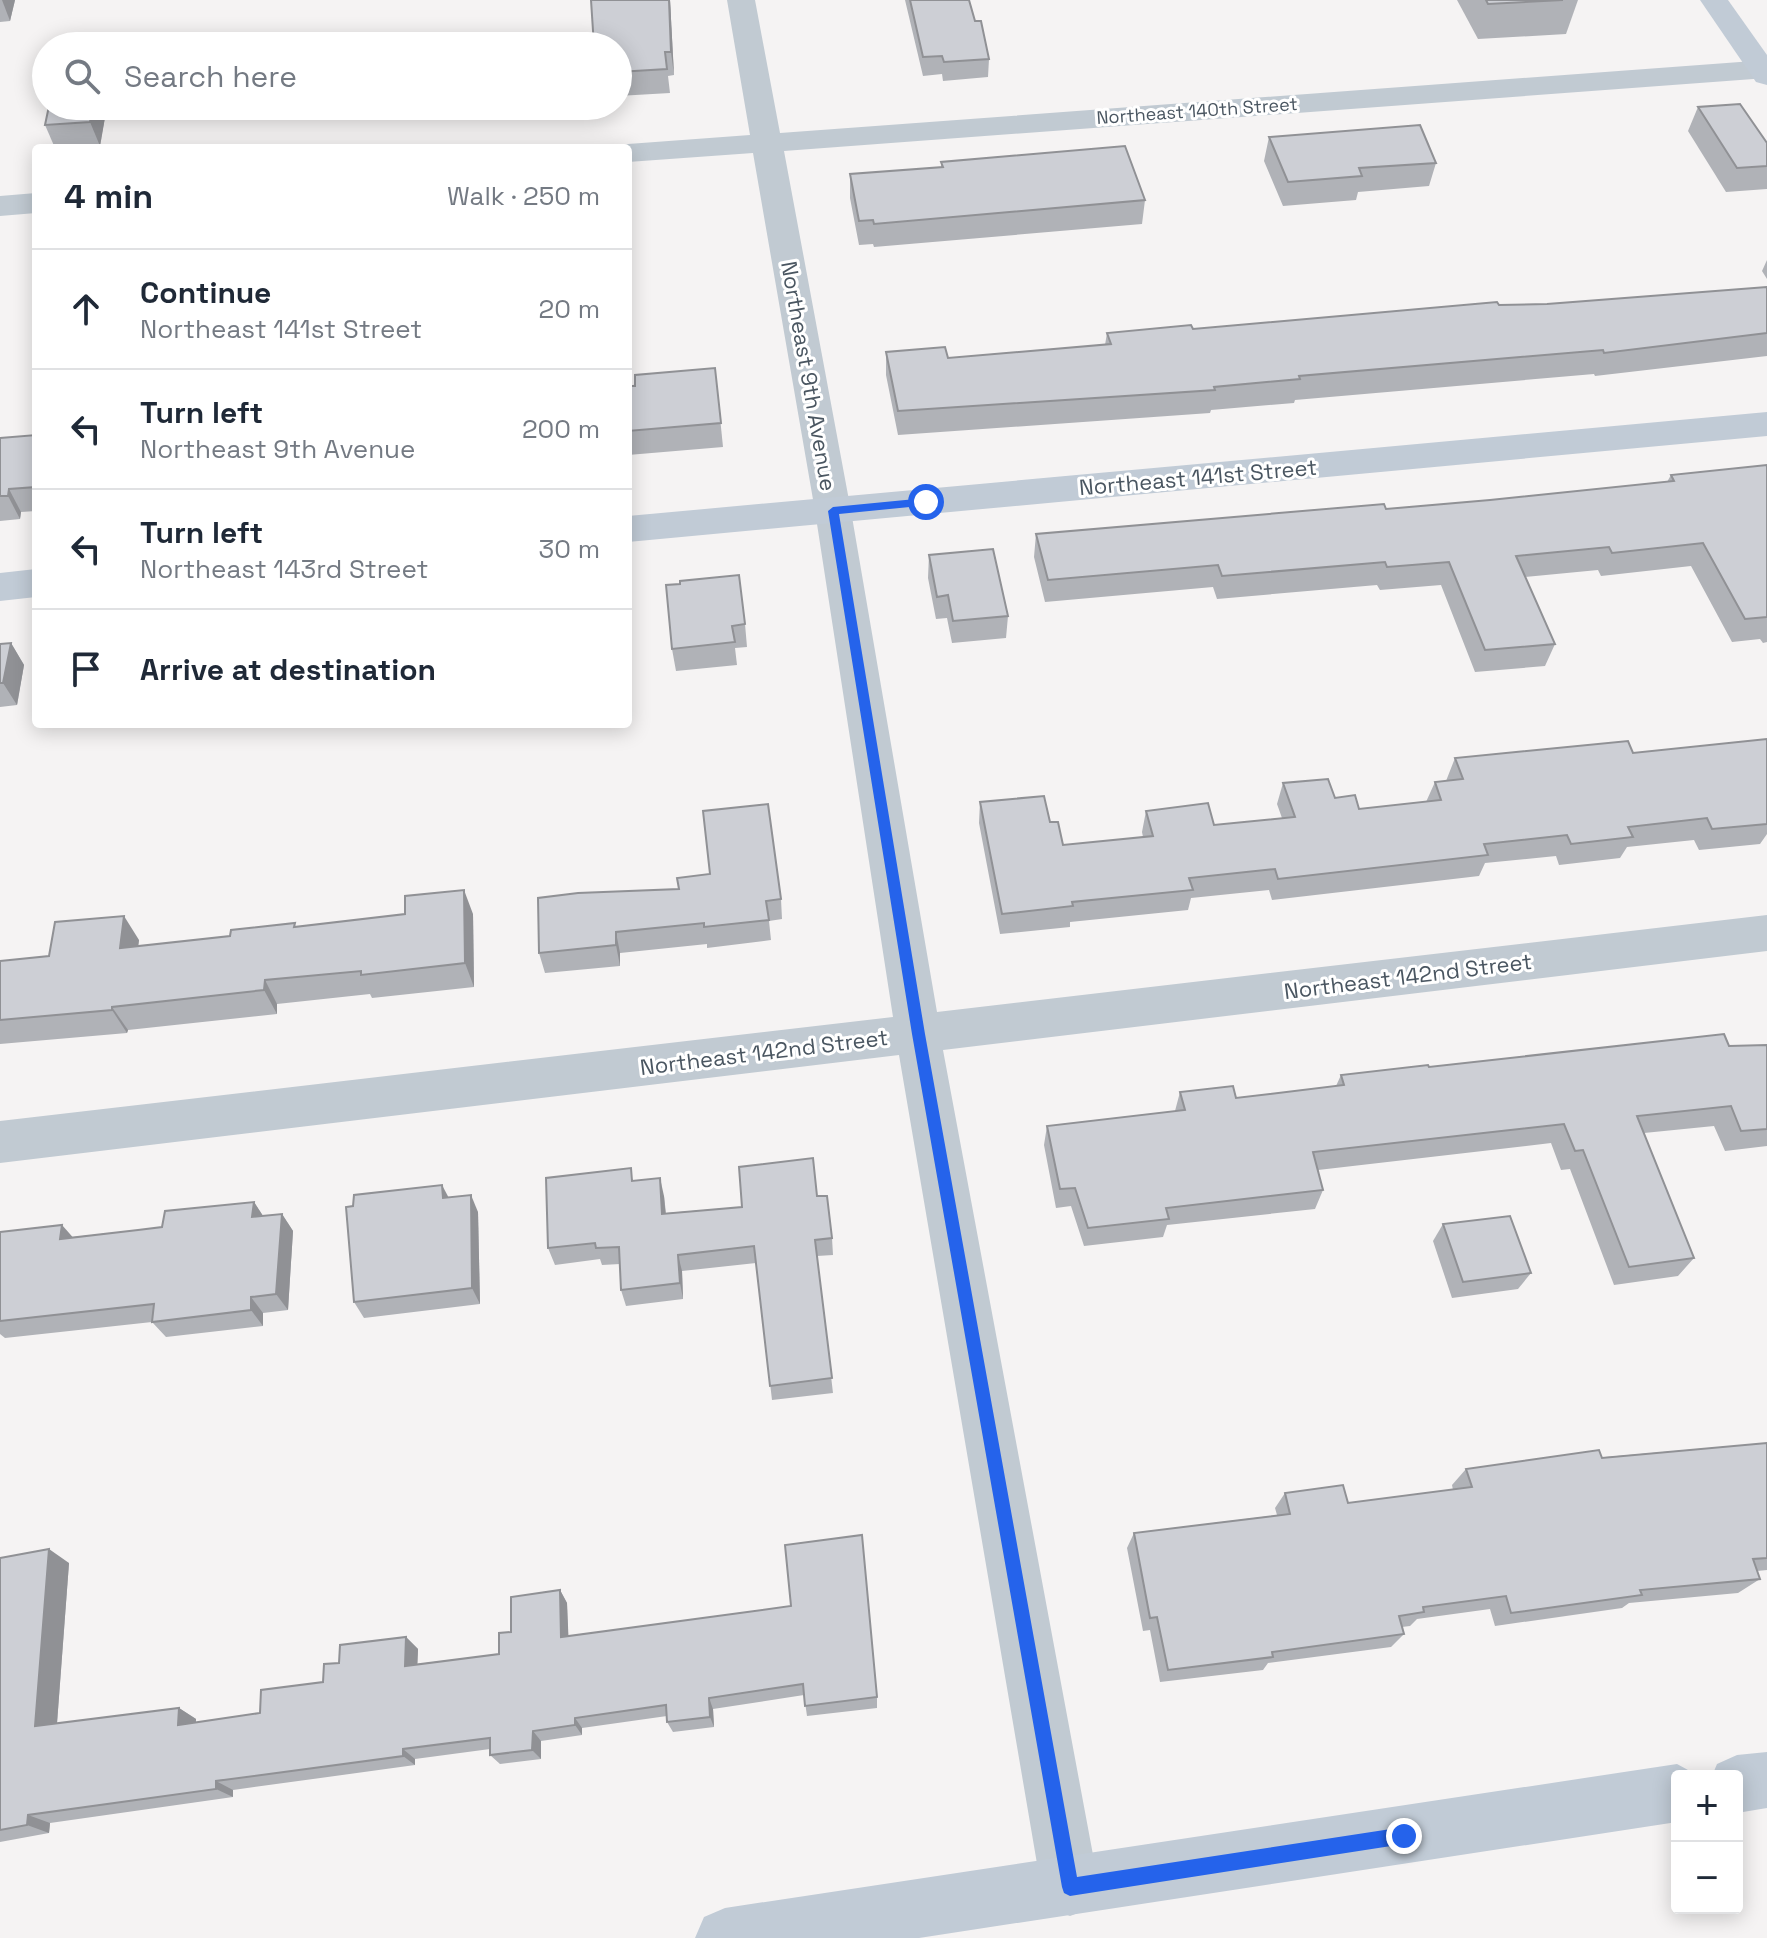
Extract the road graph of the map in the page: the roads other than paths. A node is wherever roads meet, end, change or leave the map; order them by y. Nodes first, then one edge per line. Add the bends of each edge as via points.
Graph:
1 (741, 0) edge
2 (1714, 0) edge
3 (1766, 72) edge
4 (767, 142) junction
5 (632, 153) edge
6 (32, 203) edge
7 (0, 206) edge
8 (1767, 424) edge
9 (833, 511) junction
10 (632, 529) edge
11 (32, 583) edge
12 (0, 587) edge
13 (1767, 933) edge
14 (918, 1034) junction
15 (0, 1142) edge
16 (1767, 1780) edge
17 (1743, 1783) edge
18 (1671, 1794) edge
19 (1070, 1887) junction
20 (725, 1938) edge

1 - 4 street, Northeast 9th Avenue
2 - 3 street
3 - 4 street, Northeast 140th Street
4 - 5 street, Northeast 140th Street
4 - 9 street, Northeast 9th Avenue
6 - 7 street
8 - 9 street, Northeast 141st Street
9 - 10 street, Northeast 141st Street
9 - 14 street, Northeast 9th Avenue
11 - 12 street
13 - 14 street, Northeast 142nd Street
14 - 15 street, Northeast 142nd Street
14 - 19 street, Northeast 9th Avenue
16 - 17 street
18 - 19 street
19 - 20 street

